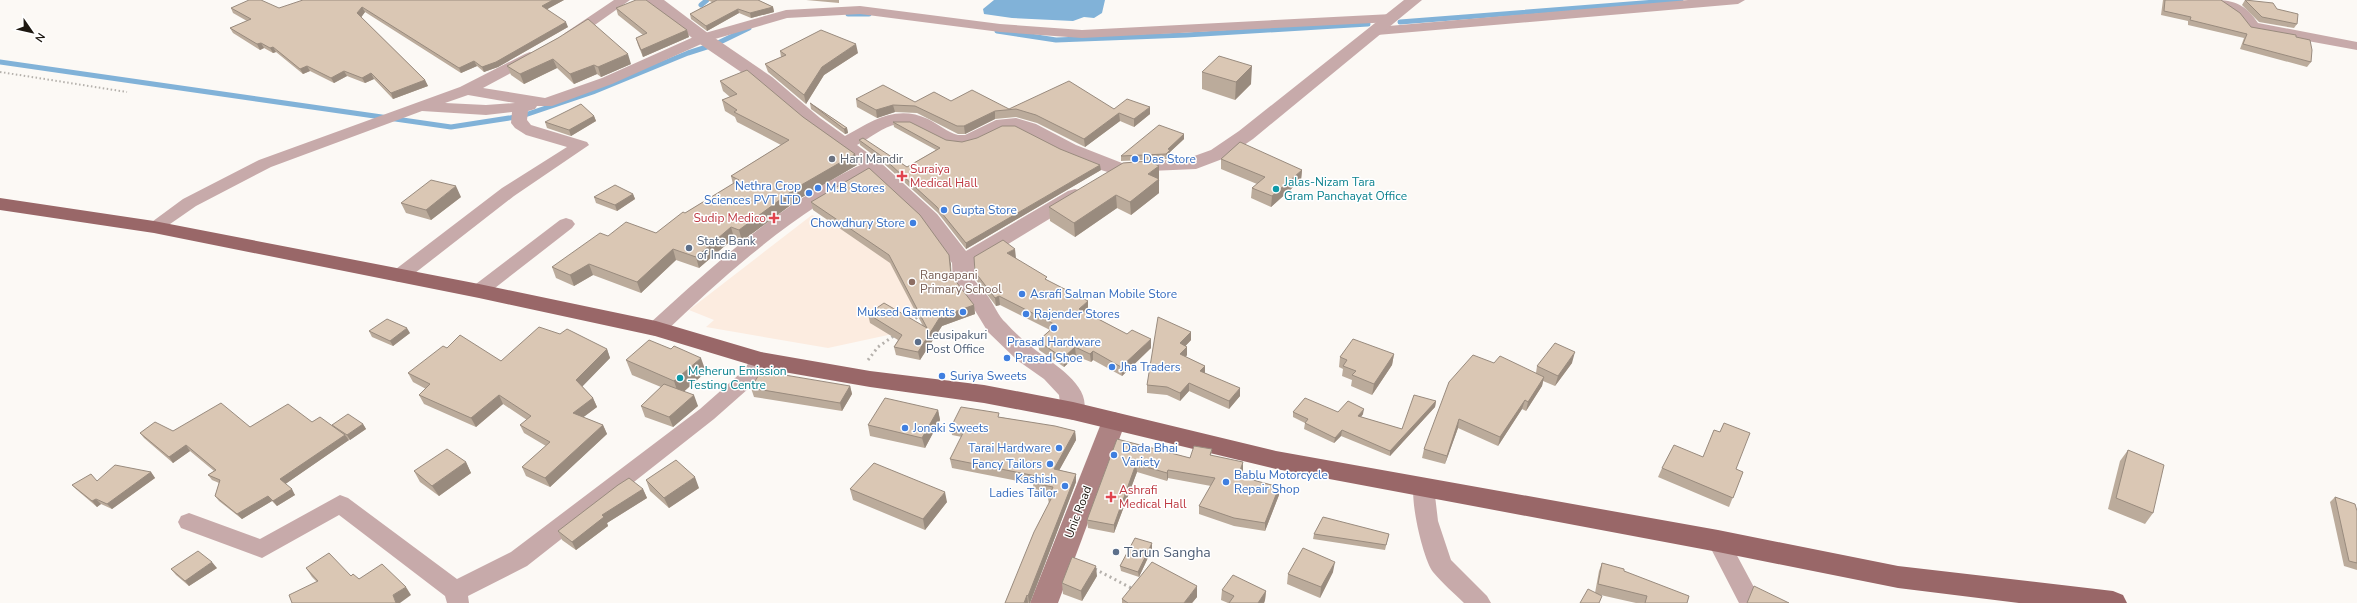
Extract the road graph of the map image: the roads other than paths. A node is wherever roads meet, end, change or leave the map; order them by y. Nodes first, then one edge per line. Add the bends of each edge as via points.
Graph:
1 (623, 0) edge
2 (654, 0) edge
3 (1414, 0) edge
4 (1738, 0) edge
5 (2220, 0) edge
6 (863, 5) edge
7 (1392, 18) junction
8 (1376, 31) junction
9 (560, 42) edge
10 (710, 42) junction
11 (2357, 46) edge
12 (546, 49) edge
13 (467, 90) junction
14 (546, 103) junction
15 (418, 107) junction
16 (520, 114) junction
17 (845, 144) junction
18 (873, 166) junction
19 (1119, 169) junction
20 (0, 204) edge
21 (566, 224) dead end
22 (154, 227) junction
23 (963, 262) junction
24 (399, 276) junction
25 (478, 291) junction
26 (656, 328) junction
27 (761, 360) junction
28 (1073, 411) junction
29 (1114, 421) junction
30 (1423, 487) junction
31 (189, 522) dead end
32 (1718, 540) junction
33 (457, 597) edge
34 (1044, 603) edge
35 (1479, 603) edge
36 (1760, 603) edge
37 (2113, 603) edge

1 - 9 street
2 - 10 street
3 - 7 street
4 - 8 street
5 - 11 street via 2239,10 2253,27
6 - 7 street via 1000,28 1082,34
6 - 10 street via 786,14
7 - 8 street
8 - 19 street via 1246,135 1218,154 1189,165
10 - 14 street
10 - 17 street via 766,81 813,122
12 - 13 street
13 - 14 street
13 - 15 street
14 - 16 street
15 - 16 street
15 - 22 street via 261,164 178,209
16 - 24 street via 526,129 581,145 508,192
17 - 18 street
17 - 19 street via 884,123 904,116 916,119 956,141 967,141 992,127 1008,123 1027,128
18 - 23 street via 930,218
18 - 26 street via 818,194 790,213
19 - 23 street
20 - 22 main road
21 - 25 street
22 - 24 main road
23 - 28 street via 964,283 979,299 996,327 1025,354 1052,373 1070,392
24 - 25 main road
25 - 26 main road
26 - 27 main road
27 - 28 main road via 857,377 984,394
27 - 33 street via 750,376 707,414 519,559
28 - 29 main road
29 - 30 main road via 1276,460
29 - 34 main road, Unic Road
30 - 32 main road
30 - 35 street via 1427,521 1441,565
31 - 33 street via 262,549 340,504
32 - 36 street via 1748,598
32 - 37 main road via 1898,577

